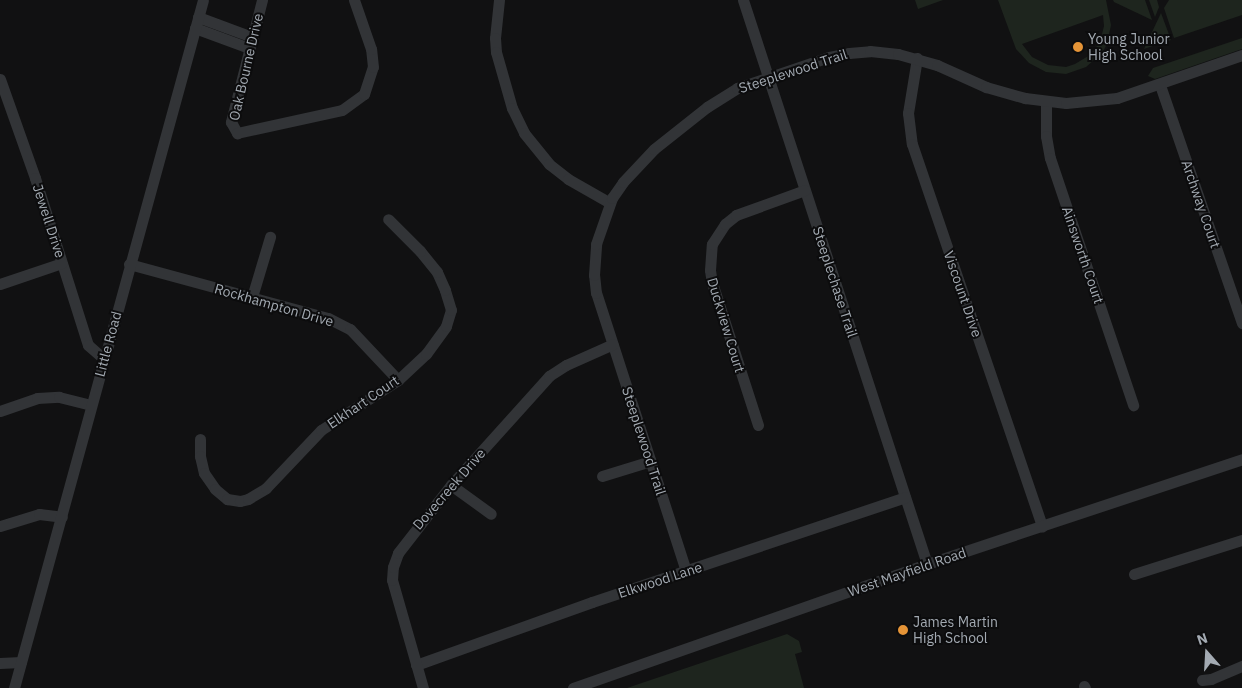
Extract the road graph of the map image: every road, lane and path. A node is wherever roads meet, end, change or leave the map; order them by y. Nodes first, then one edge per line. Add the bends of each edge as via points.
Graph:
1 (203, 0) edge
2 (262, 0) edge
3 (354, 0) edge
4 (499, 0) edge
5 (744, 0) edge
6 (196, 22) junction
7 (250, 42) junction
8 (1242, 55) edge
9 (917, 58) junction
10 (769, 76) junction
11 (0, 79) edge
12 (1160, 85) junction
13 (1046, 102) junction
14 (805, 190) junction
15 (610, 203) junction
16 (388, 220) dead end
17 (270, 237) dead end
18 (62, 263) junction
19 (130, 264) junction
20 (0, 284) edge
21 (252, 297) junction
22 (1242, 323) edge
23 (613, 344) junction
24 (104, 358) junction
25 (398, 380) junction
26 (1133, 405) dead end
27 (91, 406) junction
28 (0, 411) edge
29 (758, 425) dead end
30 (200, 439) dead end
31 (1242, 460) edge
32 (650, 461) junction
33 (602, 476) dead end
34 (450, 485) junction
35 (905, 497) junction
36 (491, 514) dead end
37 (62, 517) junction
38 (0, 526) edge
39 (1042, 526) junction
40 (1242, 540) edge
41 (927, 564) junction
42 (686, 571) junction
43 (1134, 574) dead end
44 (21, 662) junction
45 (0, 663) edge
46 (416, 665) junction
47 (1242, 666) edge
48 (1202, 680) dead end
49 (14, 688) edge
50 (423, 688) edge
51 (574, 688) edge

1 - 6 street, Little Road
2 - 7 street, Oak Bourne Drive
3 - 7 street, Oak Bourne Drive via 371,49 373,67 364,94 342,110 237,132 231,122
4 - 15 street via 496,52 512,108 524,133 549,164
5 - 10 street, Steeplechase Trail
6 - 7 street
6 - 19 street, Little Road
8 - 12 street, Steeplewood Trail
9 - 10 street, Steeplewood Trail via 870,51 849,53
9 - 13 street, Steeplewood Trail via 986,87
9 - 39 street, Viscount Drive via 908,113 912,144
10 - 14 street, Steeplechase Trail
10 - 15 street, Steeplewood Trail via 722,97 661,143 623,182
11 - 18 street, Jewell Drive
12 - 13 street, Steeplewood Trail via 1095,102
12 - 22 street, Archway Court
13 - 26 street, Ainsworth Court via 1050,158
14 - 29 street, Duckview Court via 736,215 725,224 712,244 712,283
14 - 35 street, Steeplechase Trail
15 - 23 street, Steeplewood Trail via 596,244 594,275 596,293
16 - 25 street, Elkhart Court via 436,272 451,310 446,326 426,354
17 - 21 street
18 - 20 street
18 - 24 street, Jewell Drive via 88,345
19 - 21 street, Rockhampton Drive
19 - 24 street, Little Road
21 - 25 street, Rockhampton Drive via 328,318 350,329
23 - 32 street, Steeplewood Trail
23 - 34 street, Dovecreek Drive via 549,376
24 - 27 street, Little Road
25 - 30 street, Elkhart Court via 321,430 266,488 248,499 228,499 215,490 204,473
27 - 28 street via 59,397 37,398
27 - 37 street, Little Road
31 - 39 street, West Mayfield Road
32 - 33 street
32 - 42 street, Steeplewood Trail
34 - 36 street
34 - 46 street, Dovecreek Drive via 404,543 393,567 396,599
35 - 41 street, Steeplechase Trail
35 - 42 street, Elkwood Lane
37 - 38 street via 39,514
37 - 44 street, Little Road
39 - 41 street, West Mayfield Road
40 - 43 street
41 - 51 street, West Mayfield Road
42 - 46 street, Elkwood Lane
44 - 45 street
44 - 49 street, Little Road
46 - 50 street, Dovecreek Drive
47 - 48 street

